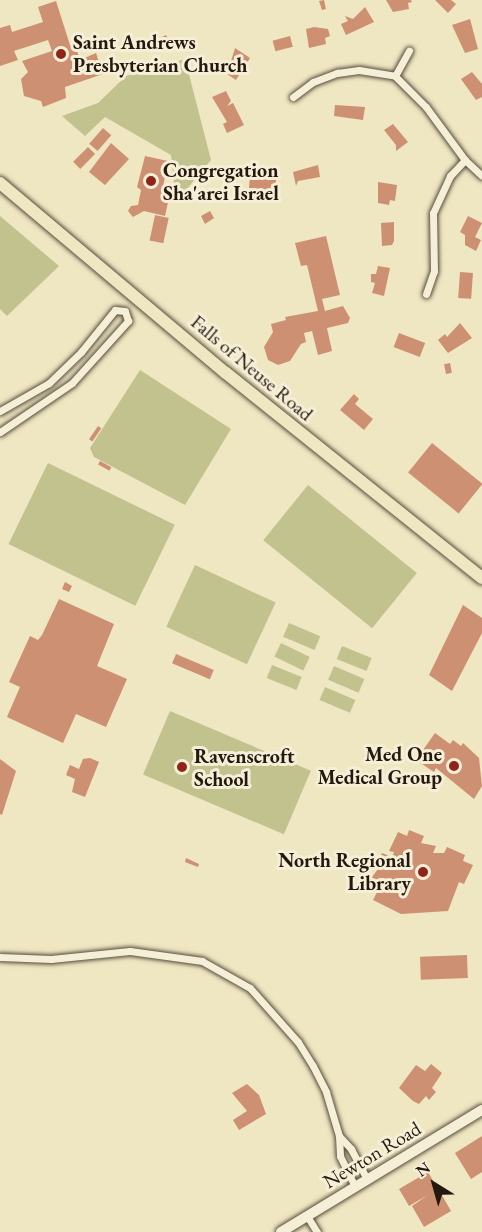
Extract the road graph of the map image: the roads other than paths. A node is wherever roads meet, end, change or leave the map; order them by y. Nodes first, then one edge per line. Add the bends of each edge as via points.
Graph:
1 (409, 51) dead end
2 (395, 76) junction
3 (293, 97) dead end
4 (465, 160) junction
5 (482, 176) edge
6 (0, 183) edge
7 (426, 294) dead end
8 (137, 297) junction
9 (125, 311) junction
10 (21, 401) junction
11 (0, 411) edge
12 (29, 414) junction
13 (0, 432) edge
14 (482, 578) edge
15 (0, 957) edge
16 (482, 1110) edge
17 (339, 1136) junction
18 (368, 1179) junction
19 (355, 1187) junction
20 (307, 1216) junction
21 (281, 1232) edge
22 (317, 1232) edge

1 - 2 street
2 - 3 street via 359,70 337,73 313,82
2 - 4 street via 426,107
4 - 5 street
4 - 7 street via 450,176 433,213 434,271
6 - 8 main road, Falls of Neuse Road
8 - 9 street
8 - 14 main road, Falls of Neuse Road
9 - 10 street via 115,309 70,364
9 - 12 street via 128,321 98,356 66,388
10 - 11 street
10 - 12 street
12 - 13 street
15 - 17 street via 51,958 130,951 202,961 250,988 298,1042 326,1092
16 - 18 street, Newton Road
17 - 18 street
17 - 19 street via 340,1156
18 - 19 street, Newton Road
19 - 20 street, Newton Road
20 - 21 street, Newton Road
20 - 22 street

